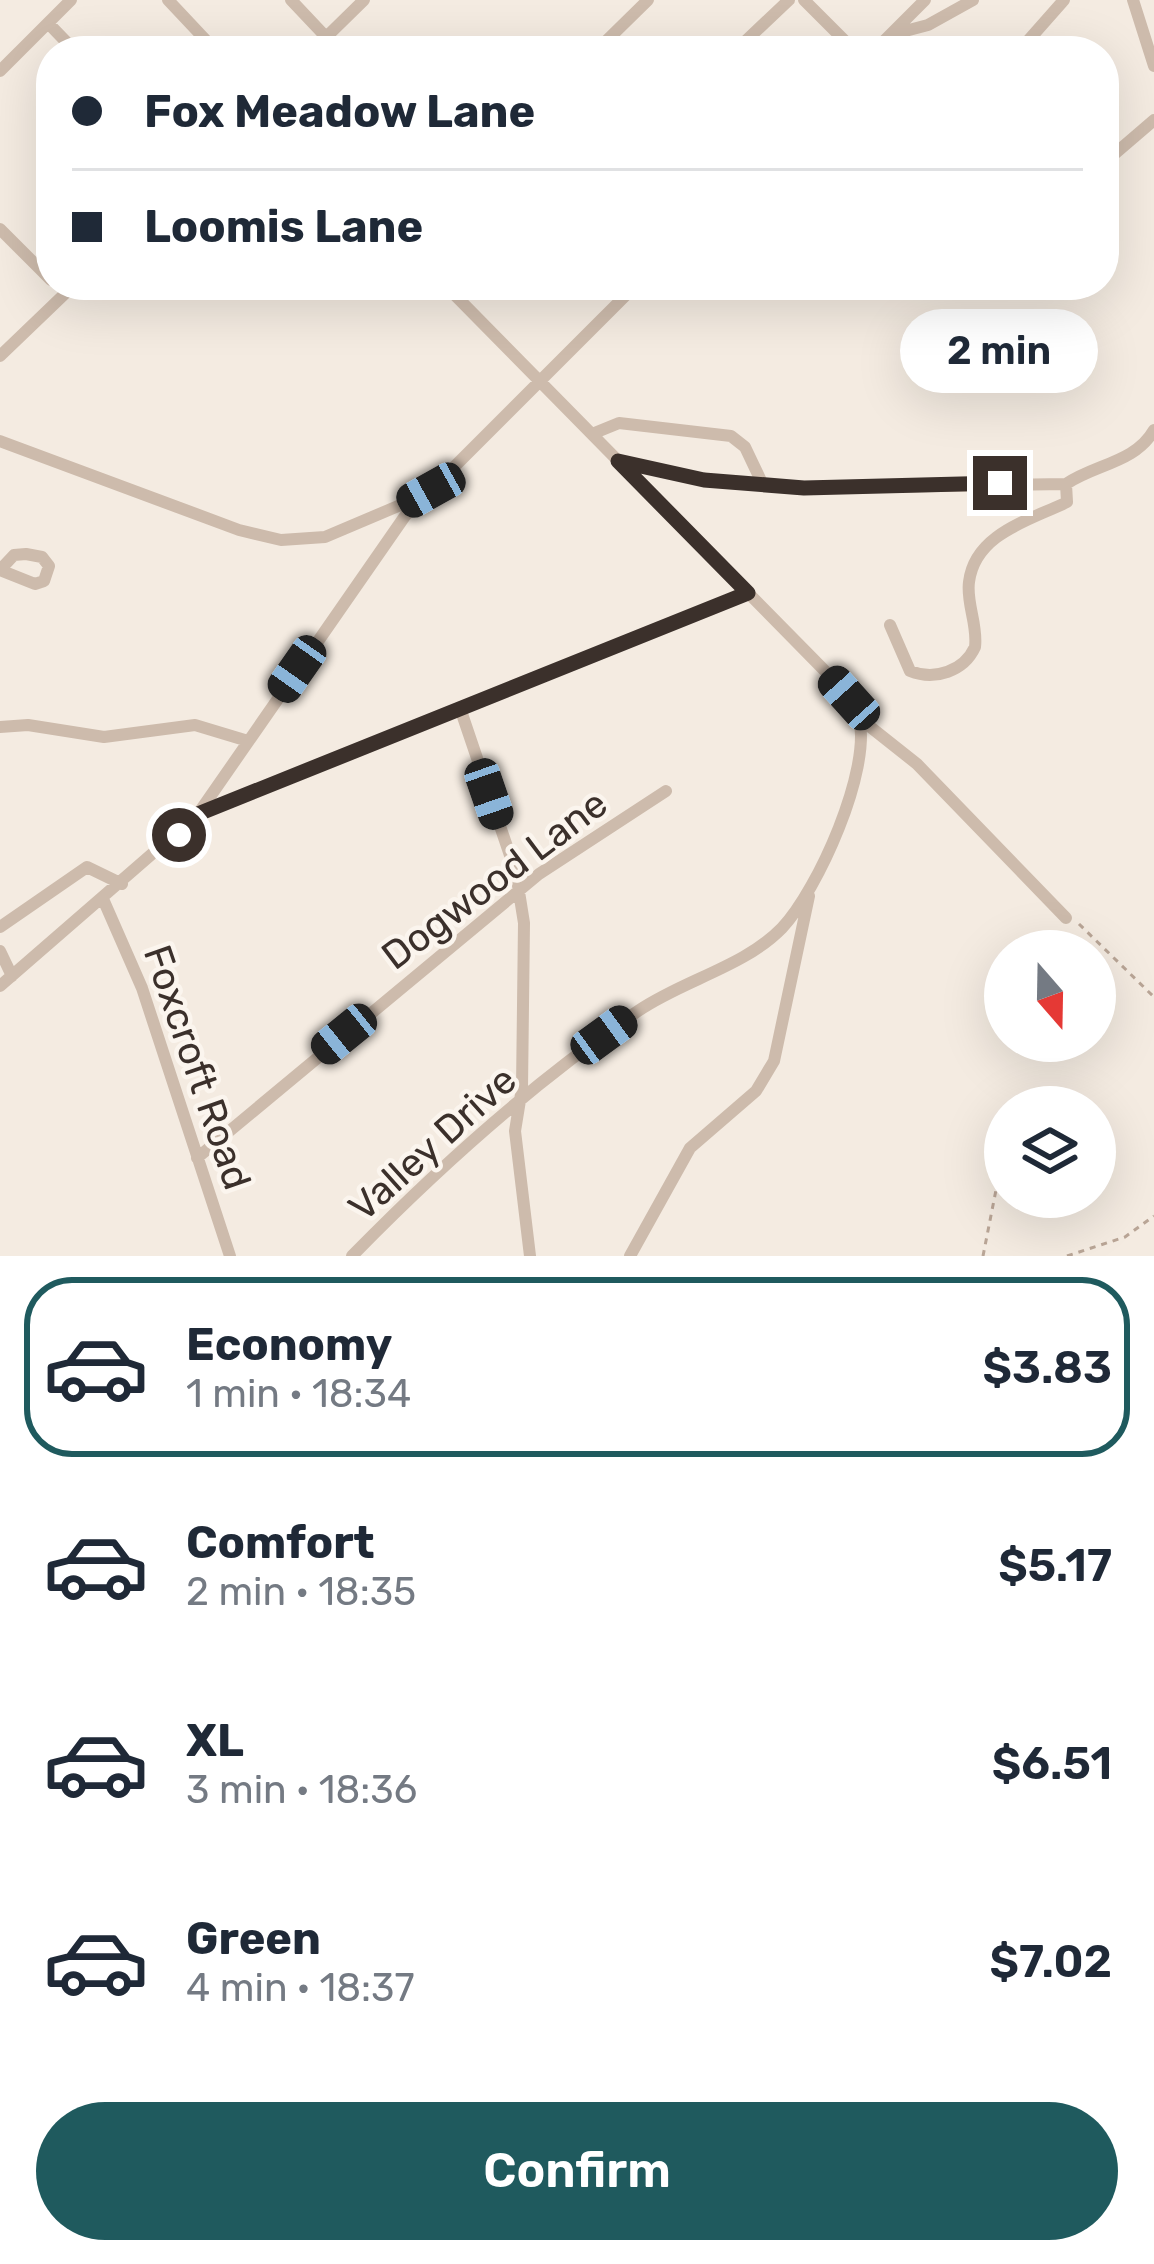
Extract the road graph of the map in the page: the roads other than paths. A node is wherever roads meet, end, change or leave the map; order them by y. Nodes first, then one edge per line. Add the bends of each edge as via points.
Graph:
1 (69, 0) edge
2 (168, 0) edge
3 (291, 0) edge
4 (364, 0) edge
5 (648, 0) edge
6 (789, 0) edge
7 (804, 0) edge
8 (925, 0) edge
9 (973, 0) edge
10 (1064, 0) edge
11 (1133, 0) edge
12 (48, 23) junction
13 (890, 35) joint
14 (61, 36) edge
15 (201, 36) edge
16 (325, 36) edge
17 (327, 36) edge
18 (611, 36) edge
19 (751, 36) edge
20 (840, 36) edge
21 (1032, 36) edge
22 (1154, 67) edge
23 (0, 71) edge
24 (1154, 120) edge
25 (1119, 150) edge
26 (0, 229) edge
27 (36, 263) edge
28 (49, 300) edge
29 (460, 300) edge
30 (621, 300) edge
31 (0, 356) edge
32 (540, 381) junction
33 (1154, 430) edge
34 (592, 434) junction
35 (0, 441) edge
36 (618, 461) junction
37 (1066, 484) junction
38 (764, 485) junction
39 (431, 490) junction
40 (748, 593) junction
41 (890, 625) dead end
42 (460, 708) junction
43 (859, 718) junction
44 (0, 727) edge
45 (248, 741) junction
46 (666, 791) dead end
47 (198, 814) junction
48 (122, 884) junction
49 (810, 889) junction
50 (519, 890) junction
51 (103, 899) junction
52 (1066, 918) road end
53 (0, 927) edge
54 (0, 951) edge
55 (12, 976) junction
56 (0, 986) edge
57 (520, 1102) junction
58 (197, 1158) junction
59 (230, 1256) edge
60 (352, 1256) edge
61 (530, 1256) edge
62 (630, 1256) edge

1 - 12 street
2 - 15 street
3 - 16 street
4 - 17 street
5 - 18 street
6 - 19 street
7 - 20 street
8 - 13 street
9 - 13 street
10 - 21 street
11 - 22 street
12 - 14 street
12 - 23 street
24 - 25 street
26 - 27 street
28 - 31 street
29 - 32 street
30 - 32 street
32 - 34 street
32 - 39 street
33 - 37 street via 1132,455
34 - 36 street
34 - 38 street via 619,423 731,436 745,446
35 - 39 street via 281,540 326,537
36 - 38 street
36 - 40 street
37 - 38 street
37 - 41 street via 1067,502 1016,524 980,556 969,584 975,647 961,667 928,676 910,670
39 - 45 street
40 - 42 street
40 - 43 street via 838,685
42 - 47 street
42 - 50 street
43 - 49 street, Valley Drive via 862,759
43 - 52 street via 917,764
44 - 45 street via 104,737 195,725
45 - 47 street
46 - 50 street, Dogwood Lane
47 - 48 street
48 - 51 street
48 - 53 street via 94,867 80,869
49 - 57 street, Valley Drive via 765,943 640,1010
49 - 62 street via 774,1061 756,1090 690,1148
50 - 57 street
50 - 58 street, Dogwood Lane
51 - 55 street
51 - 58 street, Foxcroft Road via 142,988
54 - 55 street
55 - 56 street
57 - 60 street, Valley Drive
57 - 61 street via 515,1130
58 - 59 street, Foxcroft Road

